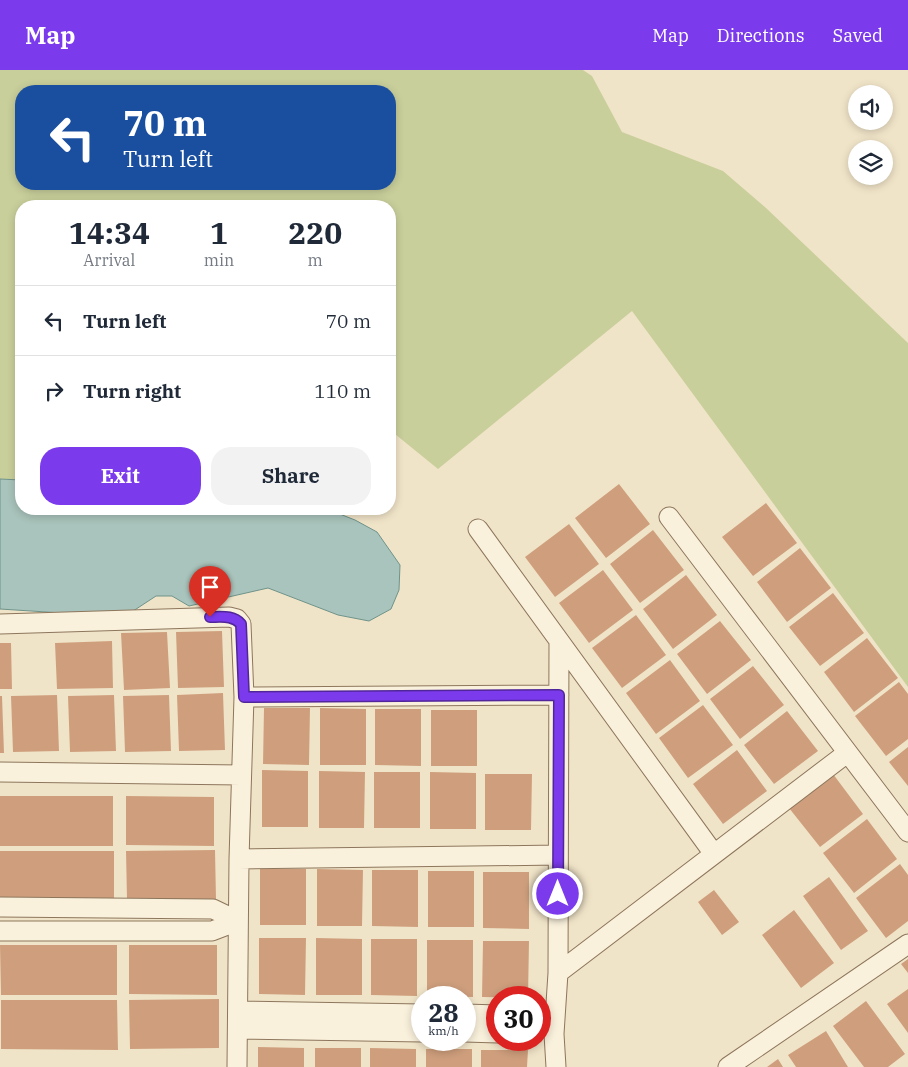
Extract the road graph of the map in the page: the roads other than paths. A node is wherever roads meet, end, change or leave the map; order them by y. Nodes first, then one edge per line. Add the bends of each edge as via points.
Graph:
1 (669, 517) dead end
2 (478, 529) dead end
3 (0, 624) edge
4 (559, 641) junction
5 (559, 695) junction
6 (244, 697) junction
7 (848, 752) junction
8 (0, 772) edge
9 (241, 775) junction
10 (908, 832) edge
11 (714, 854) junction
12 (558, 855) junction
13 (239, 859) junction
14 (0, 907) edge
15 (238, 921) junction
16 (0, 931) edge
17 (908, 944) edge
18 (558, 973) junction
19 (551, 1005) edge
20 (411, 1014) edge
21 (238, 1020) junction
22 (411, 1031) edge
23 (551, 1043) edge
24 (237, 1067) edge
25 (556, 1067) edge
26 (728, 1067) edge

1 - 7 street
2 - 4 street
3 - 6 street via 237,619 241,624
4 - 5 street
4 - 11 street
5 - 6 street
5 - 12 street
6 - 9 street
7 - 10 street
7 - 11 street
8 - 9 street
9 - 13 street
11 - 18 street
12 - 13 street
12 - 18 street
13 - 15 street
14 - 15 street via 213,909
15 - 16 street via 212,931
15 - 21 street
17 - 26 street
18 - 19 street
20 - 21 street
21 - 22 street
21 - 24 street
23 - 25 street

